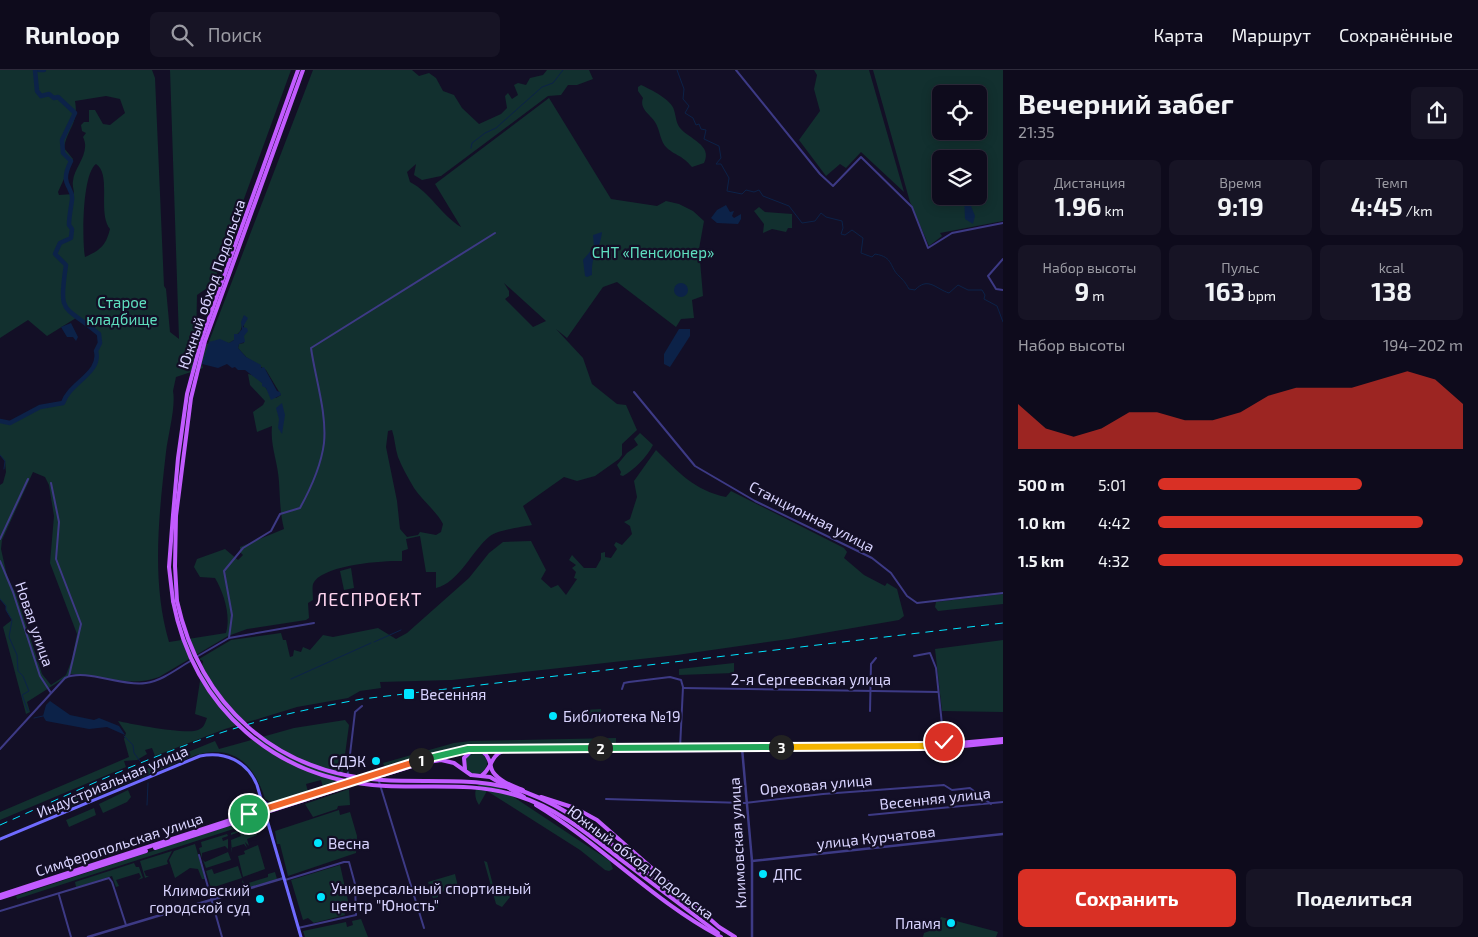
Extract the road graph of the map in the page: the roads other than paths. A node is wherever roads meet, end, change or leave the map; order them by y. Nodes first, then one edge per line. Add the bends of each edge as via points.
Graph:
1 (298, 70) edge
2 (303, 70) edge
3 (736, 70) edge
4 (1003, 223) edge
5 (495, 233) dead end
6 (1003, 259) edge
7 (1003, 290) edge
8 (634, 392) dead end
9 (28, 479) dead end
10 (51, 483) dead end
11 (0, 539) edge
12 (0, 561) edge
13 (1003, 593) edge
14 (175, 601) junction
15 (314, 622) dead end
16 (229, 638) junction
17 (914, 656) dead end
18 (876, 658) dead end
19 (69, 676) junction
20 (622, 688) dead end
21 (683, 688) junction
22 (870, 691) junction
23 (938, 692) junction
24 (51, 693) junction
25 (362, 706) dead end
26 (870, 711) dead end
27 (1003, 741) edge
28 (944, 746) junction
29 (742, 748) junction
30 (0, 749) edge
31 (680, 749) junction
32 (475, 750) junction
33 (490, 764) junction
34 (466, 771) junction
35 (377, 776) junction
36 (481, 776) junction
37 (348, 784) junction
38 (507, 785) junction
39 (261, 798) junction
40 (606, 799) dead end
41 (748, 801) junction
42 (1003, 802) edge
43 (282, 804) junction
44 (991, 804) junction
45 (265, 811) junction
46 (249, 814) junction
47 (869, 815) dead end
48 (606, 828) junction
49 (577, 832) junction
50 (1003, 834) edge
51 (0, 839) edge
52 (199, 855) dead end
53 (752, 861) junction
54 (284, 879) junction
55 (58, 894) junction
56 (0, 896) edge
57 (212, 900) junction
58 (0, 911) edge
59 (126, 925) junction
60 (719, 927) junction
61 (298, 928) junction
62 (424, 928) dead end
63 (71, 937) edge
64 (88, 937) edge
65 (222, 937) edge
66 (301, 937) edge
67 (722, 937) edge
68 (735, 937) edge
69 (752, 937) edge

1 - 14 main road, Южный обход Подольска via 202,338 187,394 169,567
2 - 14 main road, Южный обход Подольска via 208,332 191,398 176,516
3 - 4 street via 832,186 861,157 912,207 928,248 948,234
5 - 16 street via 311,348 320,388 324,442 321,459 300,508 280,514 271,531 243,548 224,571 232,615
6 - 7 street via 988,276 996,289
8 - 13 street, Станционная улица via 695,466 755,501 872,558 891,573 907,596 917,603
9 - 11 street
10 - 19 street via 59,522 56,559 81,624
12 - 24 street, Новая улица via 14,592 40,676
14 - 60 main road, Южный обход Подольска, bridge via 207,679 236,717 273,746 318,768 360,778 464,780 523,792 564,810 589,826
14 - 67 main road, Южный обход Подольска, bridge via 187,651 202,682 233,721 270,751 303,768 350,782 386,786 473,787 532,800 586,831
15 - 16 street
16 - 19 street via 169,674 146,683
17 - 23 street via 930,653 936,668
18 - 22 street via 871,664
19 - 24 street
20 - 21 street via 626,682 670,677 681,680
21 - 22 street, 2-я Сергеевская улица
21 - 31 street
22 - 23 street, 2-я Сергеевская улица
22 - 26 street
23 - 28 street
24 - 30 street
25 - 37 street via 355,712
27 - 28 main road
27 - 29 main road via 936,748
28 - 29 main road
29 - 31 main road
29 - 41 street, Климовская улица
31 - 32 main road, Симферопольская улица
31 - 33 main road via 507,751 496,755
32 - 33 main road via 487,754
32 - 34 main road via 464,758
32 - 35 main road, Симферопольская улица via 441,754
33 - 36 main road
33 - 38 main road
34 - 35 main road, Симферопольская улица via 448,761 433,760
34 - 36 main road
35 - 37 main road, Симферопольская улица
35 - 45 main road, Симферопольская улица
35 - 62 street
36 - 38 main road
37 - 43 main road, Симферопольская улица
38 - 48 main road via 587,813
38 - 49 main road
39 - 43 main road via 268,805
39 - 45 main road, Индустриальная улица
39 - 46 main road via 259,806
39 - 51 main road, Индустриальная улица via 255,779 245,766 231,758 207,755
40 - 41 street, Ореховая улица
41 - 44 street, Ореховая улица via 944,785 952,790 970,788
41 - 53 street, Климовская улица
42 - 44 street, Весенняя улица
43 - 45 main road, Симферопольская улица
44 - 47 street, Весенняя улица
45 - 46 main road, Симферопольская улица
45 - 54 main road, Индустриальная улица
45 - 56 main road, Симферопольская улица
46 - 56 main road, Симферопольская улица
48 - 49 main road via 569,808 563,811 562,820
48 - 60 main road
49 - 67 main road via 674,907
50 - 53 street, улица Курчатова
52 - 57 street
53 - 69 street, Климовская улица
54 - 57 street
54 - 61 main road, Индустриальная улица
54 - 61 street via 349,862 355,884 356,915
55 - 58 street
55 - 59 street via 110,879
55 - 63 street
57 - 59 street
57 - 65 street
59 - 64 street
60 - 68 main road
61 - 66 main road, Индустриальная улица

